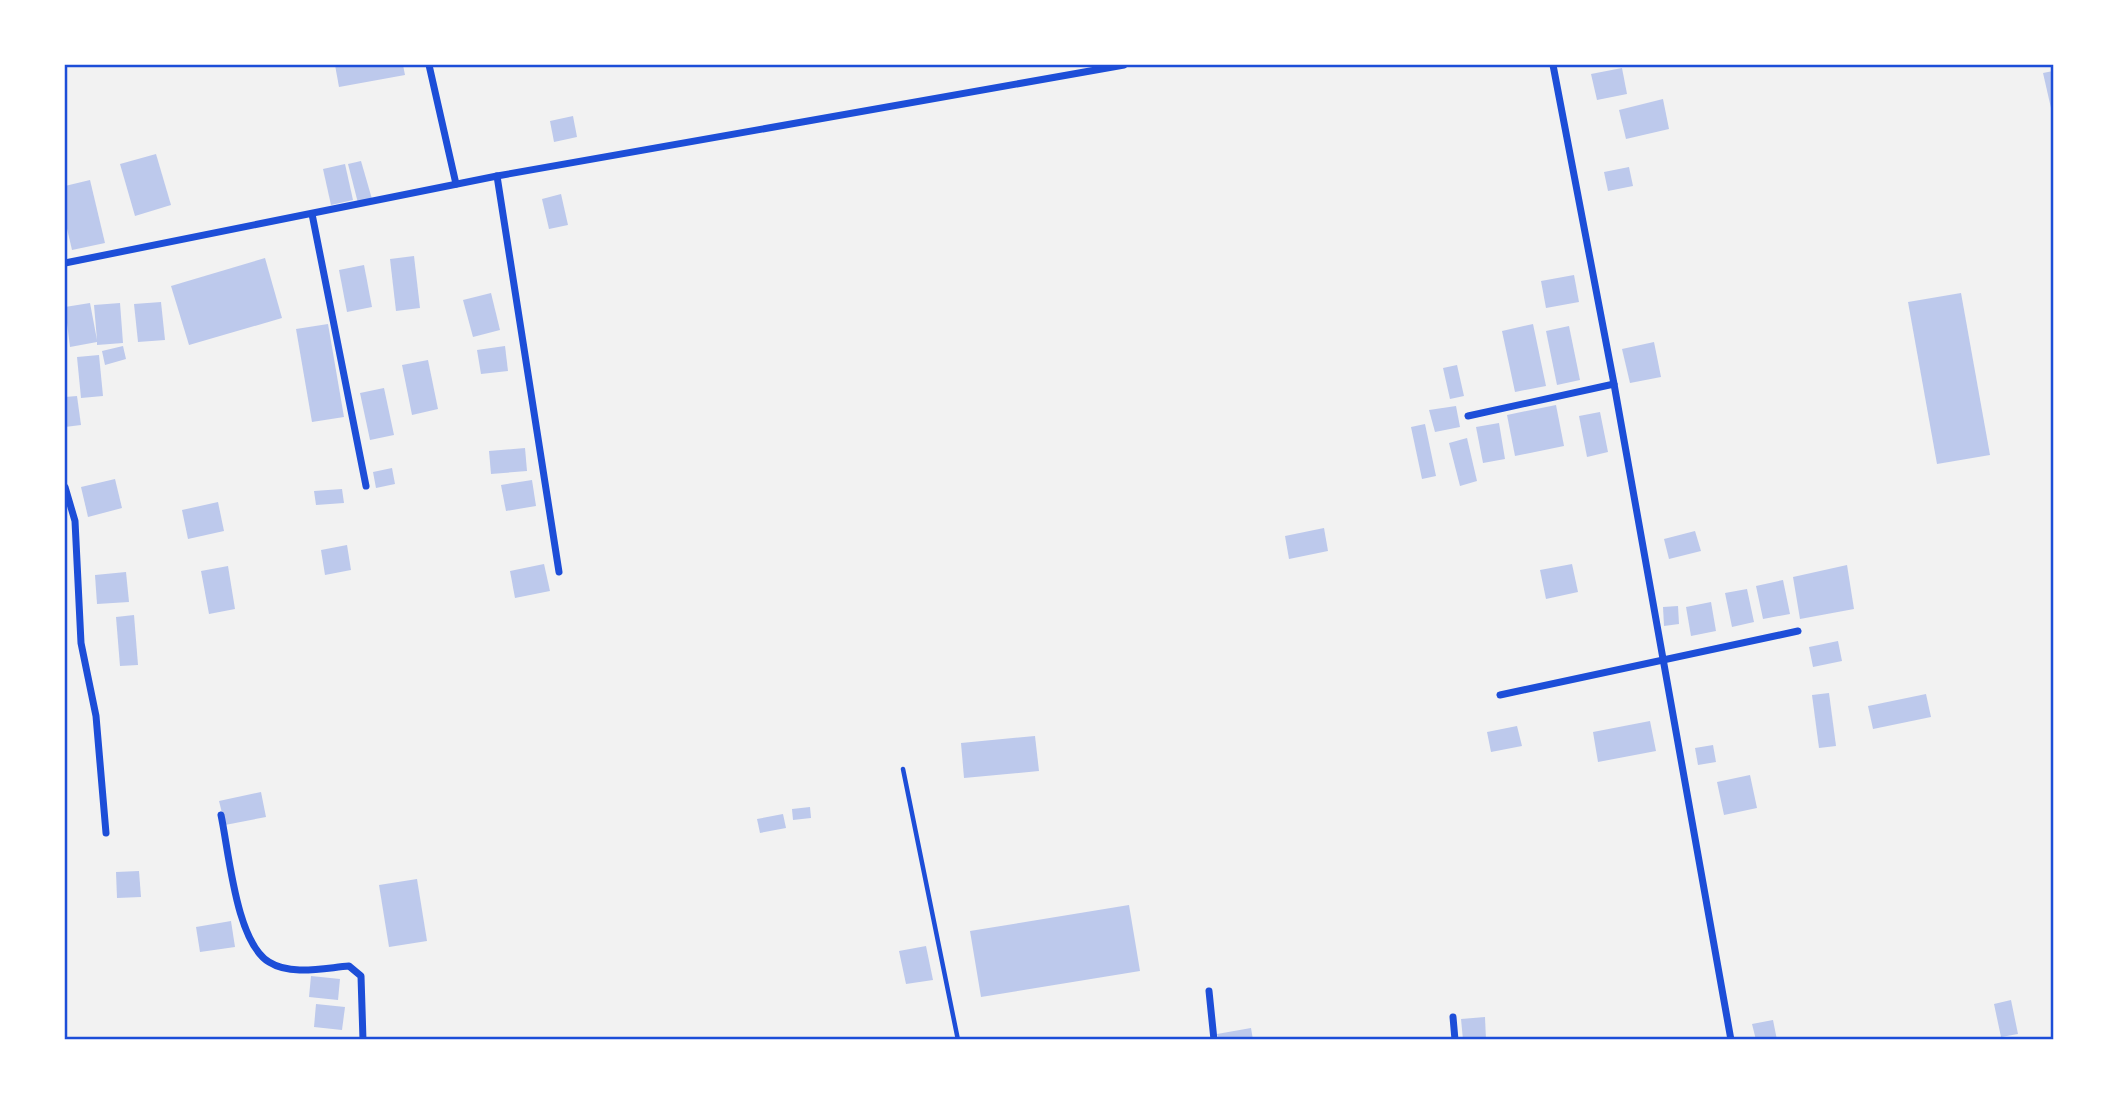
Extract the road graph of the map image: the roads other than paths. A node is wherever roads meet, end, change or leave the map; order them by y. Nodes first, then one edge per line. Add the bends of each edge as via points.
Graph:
1 (429, 65) edge
2 (1124, 65) edge
3 (1553, 65) edge
4 (497, 176) junction
5 (456, 184) junction
6 (312, 214) junction
7 (65, 263) edge
8 (1614, 384) junction
9 (1468, 416) dead end
10 (366, 486) dead end
11 (65, 487) edge
12 (559, 572) dead end
13 (1798, 631) dead end
14 (1663, 659) junction
15 (1500, 695) dead end
16 (903, 769) dead end
17 (220, 814) dead end
18 (106, 833) dead end
19 (1209, 991) dead end
20 (1453, 1017) dead end
21 (363, 1040) edge
22 (958, 1040) edge
23 (1213, 1040) edge
24 (1455, 1040) edge
25 (1731, 1040) edge

1 - 5 street
2 - 4 street
3 - 8 street
4 - 5 street
4 - 12 street
5 - 6 street
6 - 7 street
6 - 10 street
8 - 9 street
8 - 14 street
11 - 18 street via 75,521 81,643 96,716
13 - 14 street
14 - 15 street
14 - 25 street
16 - 22 lane
17 - 21 street via 245,928 254,949 270,963 300,971 349,966 361,976
19 - 23 street
20 - 24 street

